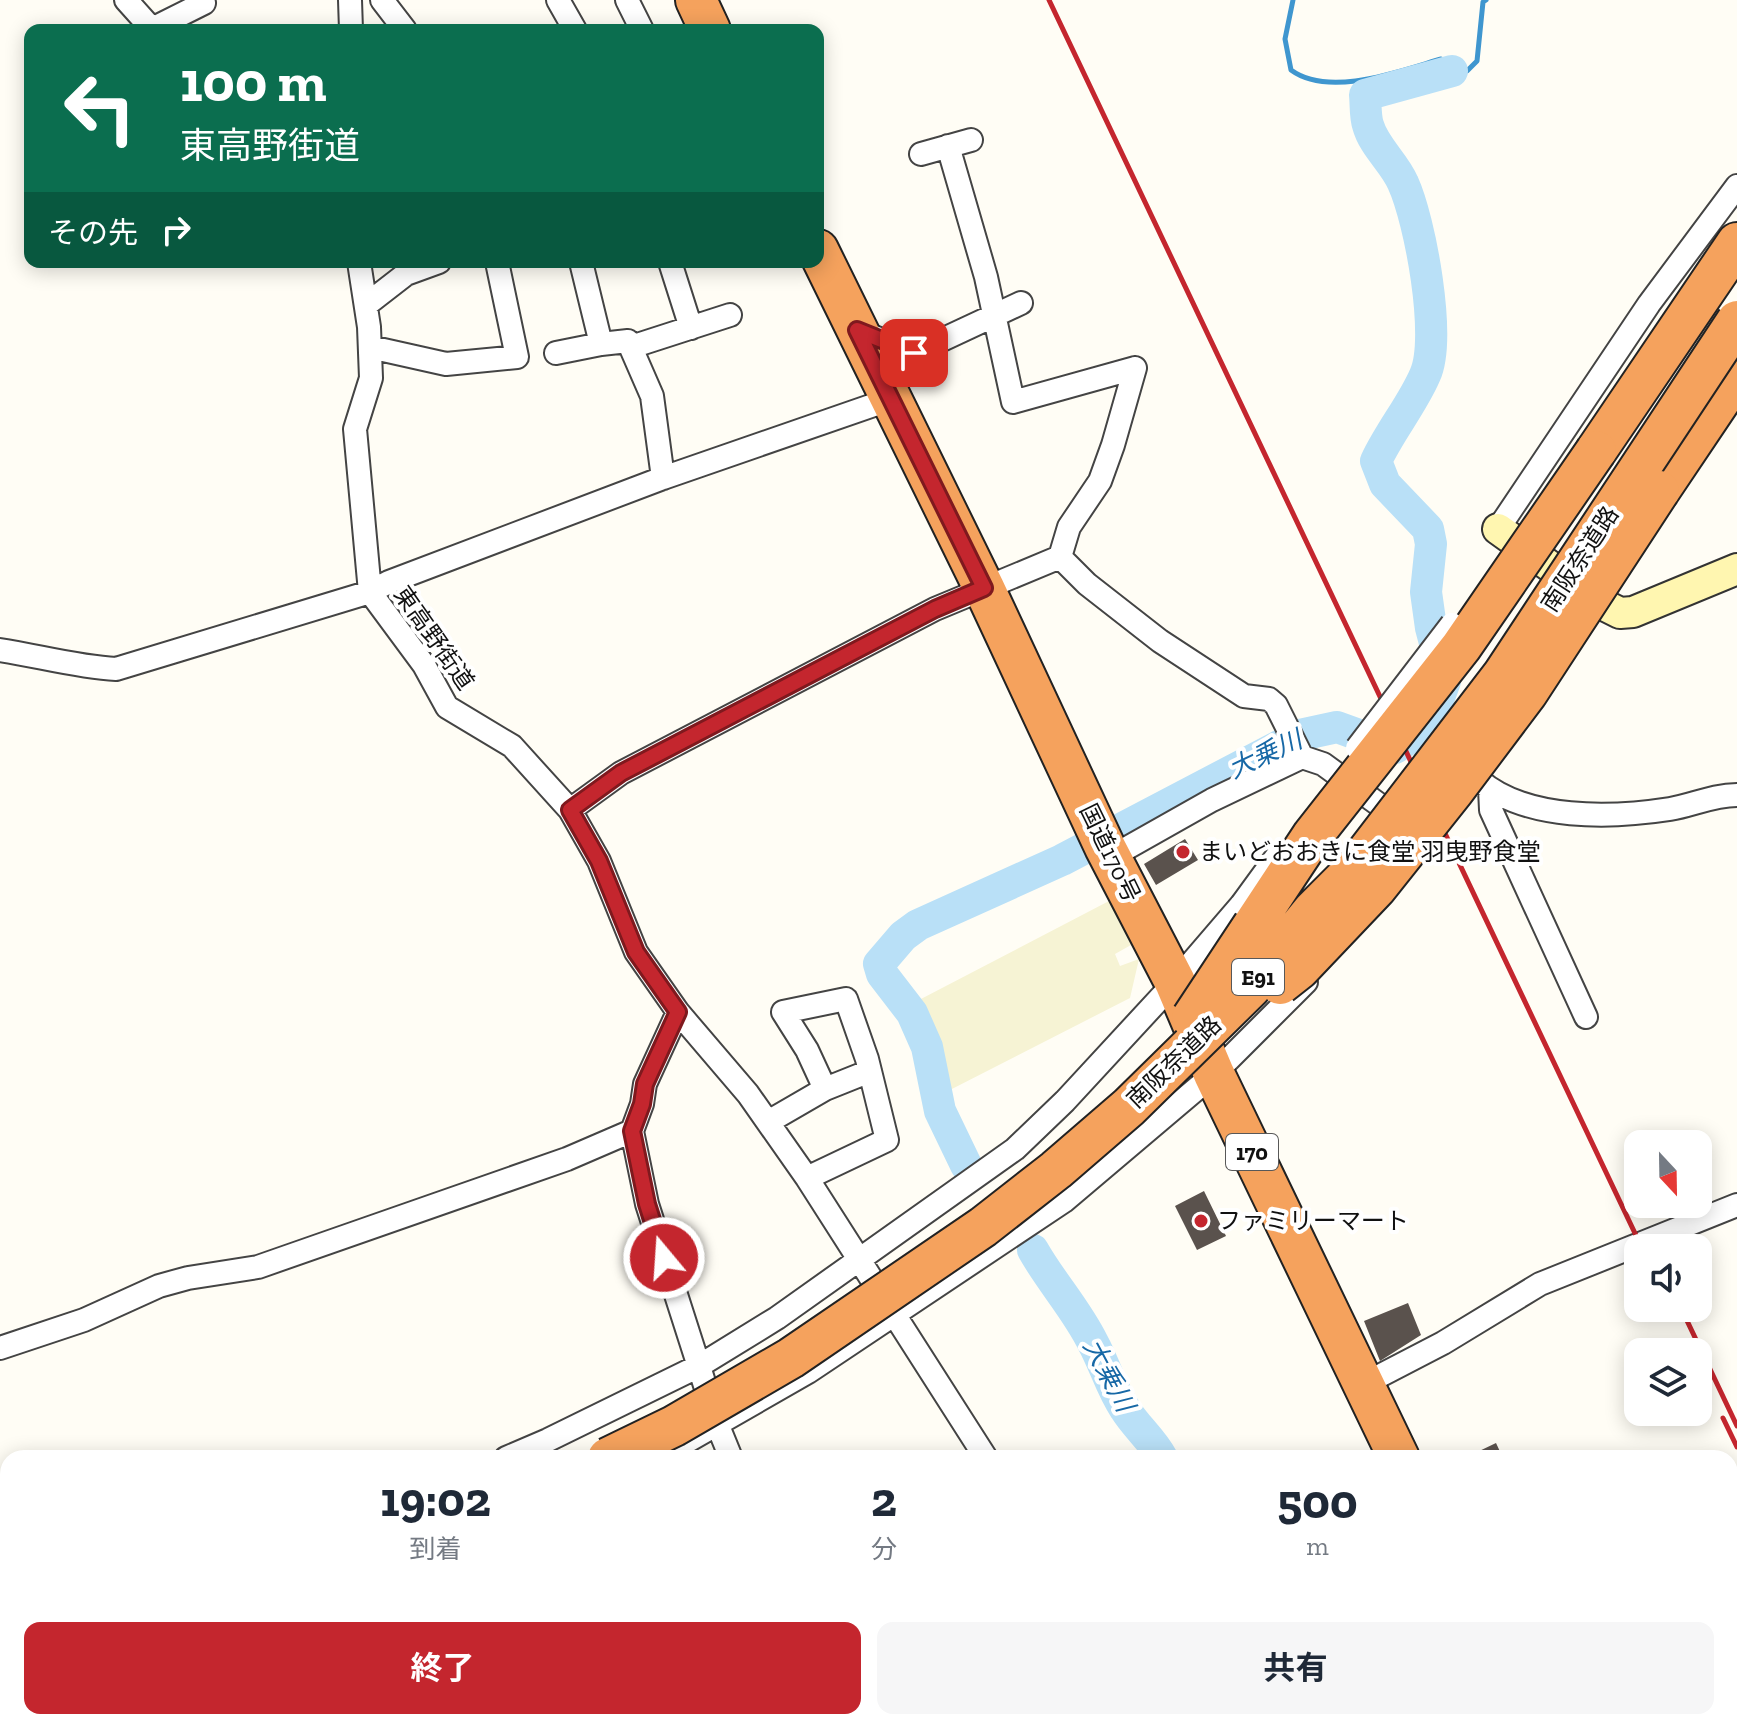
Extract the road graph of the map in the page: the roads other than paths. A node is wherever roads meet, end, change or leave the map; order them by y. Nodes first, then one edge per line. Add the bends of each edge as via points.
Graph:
1 (126, 0) edge
2 (202, 0) edge
3 (350, 0) edge
4 (382, 0) edge
5 (558, 0) edge
6 (627, 0) edge
7 (696, 0) edge
8 (148, 24) edge
9 (162, 24) edge
10 (351, 24) edge
11 (400, 24) edge
12 (572, 24) edge
13 (639, 24) edge
14 (707, 24) edge
15 (971, 140) dead end
16 (948, 146) junction
17 (921, 154) dead end
18 (1737, 186) edge
19 (1737, 222) edge
20 (1737, 243) edge
21 (824, 262) edge
22 (360, 268) edge
23 (422, 268) edge
24 (498, 268) edge
25 (582, 268) edge
26 (672, 268) edge
27 (1021, 303) dead end
28 (366, 305) junction
29 (730, 315) dead end
30 (994, 315) junction
31 (1737, 321) edge
32 (691, 328) junction
33 (857, 330) junction
34 (1737, 343) edge
35 (601, 344) junction
36 (370, 347) junction
37 (631, 347) junction
38 (556, 353) dead end
39 (1737, 375) edge
40 (891, 399) junction
41 (1737, 406) edge
42 (663, 478) junction
43 (1507, 535) junction
44 (1060, 557) junction
45 (1737, 569) edge
46 (984, 588) junction
47 (370, 592) junction
48 (1604, 605) junction
49 (1459, 616) junction
50 (0, 650) edge
51 (1560, 671) junction
52 (1296, 744) junction
53 (1485, 785) junction
54 (1737, 795) edge
55 (570, 810) junction
56 (1430, 842) junction
57 (1104, 844) junction
58 (1175, 982) junction
59 (1252, 1006) junction
60 (678, 1012) junction
61 (1586, 1017) dead end
62 (870, 1071) junction
63 (1214, 1074) junction
64 (825, 1089) junction
65 (768, 1122) junction
66 (632, 1131) junction
67 (807, 1178) junction
68 (1737, 1205) edge
69 (983, 1227) junction
70 (860, 1260) junction
71 (894, 1314) junction
72 (0, 1348) edge
73 (699, 1366) junction
74 (1364, 1384) junction
75 (718, 1426) junction
76 (525, 1450) edge
77 (624, 1450) edge
78 (648, 1450) edge
79 (673, 1450) edge
80 (728, 1450) edge
81 (981, 1450) edge
82 (1395, 1450) edge

1 - 8 street
2 - 9 street
3 - 10 street
4 - 11 street
5 - 12 street
6 - 13 street
7 - 14 highway
15 - 16 street
16 - 17 street
16 - 30 street
18 - 43 street via 1649,304
19 - 43 street via 1699,264
20 - 69 highway, bridge via 1461,647 1313,835 1188,1024
21 - 33 highway, 国道170号 / 170
22 - 28 street, 東高野街道
23 - 28 street via 406,274
24 - 36 street via 517,357 446,364
25 - 35 street
26 - 32 street
27 - 30 street
28 - 36 street, 東高野街道
29 - 32 street
30 - 33 street via 914,353
30 - 44 street via 1013,402 1135,368 1100,481 1069,527
31 - 69 highway, 南阪奈道路 / E91, bridge via 1503,675 1352,872 1250,988 1129,1107
32 - 37 street
33 - 40 highway, 国道170号 / 170
34 - 59 highway, 南阪奈道路 / E91 via 1513,680
35 - 37 street via 628,341
35 - 38 street
36 - 47 street, 東高野街道 via 371,378 355,429
37 - 42 street via 652,396
39 - 59 highway, bridge via 1527,693 1435,814 1365,900 1299,969
40 - 42 street
40 - 46 highway, 国道170号 / 170
41 - 48 street
42 - 47 street
43 - 48 street
43 - 49 street
44 - 46 street
44 - 52 street via 1160,641 1244,696 1269,699
45 - 48 street via 1633,612 1620,613
46 - 55 street via 621,773
46 - 57 highway, 国道170号 / 170
47 - 50 street via 116,669
47 - 55 street, 東高野街道 via 424,665 447,707 512,746
48 - 51 street
49 - 51 street
49 - 58 street, bridge via 1242,904
51 - 53 street
52 - 56 street
52 - 57 street via 1212,800
53 - 54 street via 1507,799 1558,812 1629,814
53 - 56 street
53 - 61 street via 1491,810
55 - 60 street, 東高野街道 via 599,861 636,952
56 - 63 street via 1302,986
57 - 58 highway, 国道170号 / 170
58 - 63 highway, 国道170号 / 170
58 - 70 street via 1015,1149
59 - 78 highway, 南阪奈道路 / E91 via 1139,1121 1022,1214 801,1366
60 - 65 street, 東高野街道
60 - 66 street via 645,1084
62 - 64 street
62 - 64 street via 846,999 783,1012
62 - 67 street via 887,1140
63 - 71 street via 1064,1201
63 - 74 highway, 国道170号 / 170
64 - 65 street
65 - 67 street, 東高野街道
66 - 72 street via 567,1159 258,1267 159,1286 84,1320
66 - 73 street via 647,1204
67 - 70 street, 東高野街道
68 - 74 street via 1540,1284
69 - 77 highway, 南阪奈道路 / E91, bridge via 791,1358
70 - 71 street, 東高野街道
70 - 73 street
71 - 75 street
71 - 81 street, 東高野街道
73 - 75 street
73 - 76 street
74 - 82 highway, 国道170号 / 170
75 - 79 street
75 - 80 street

